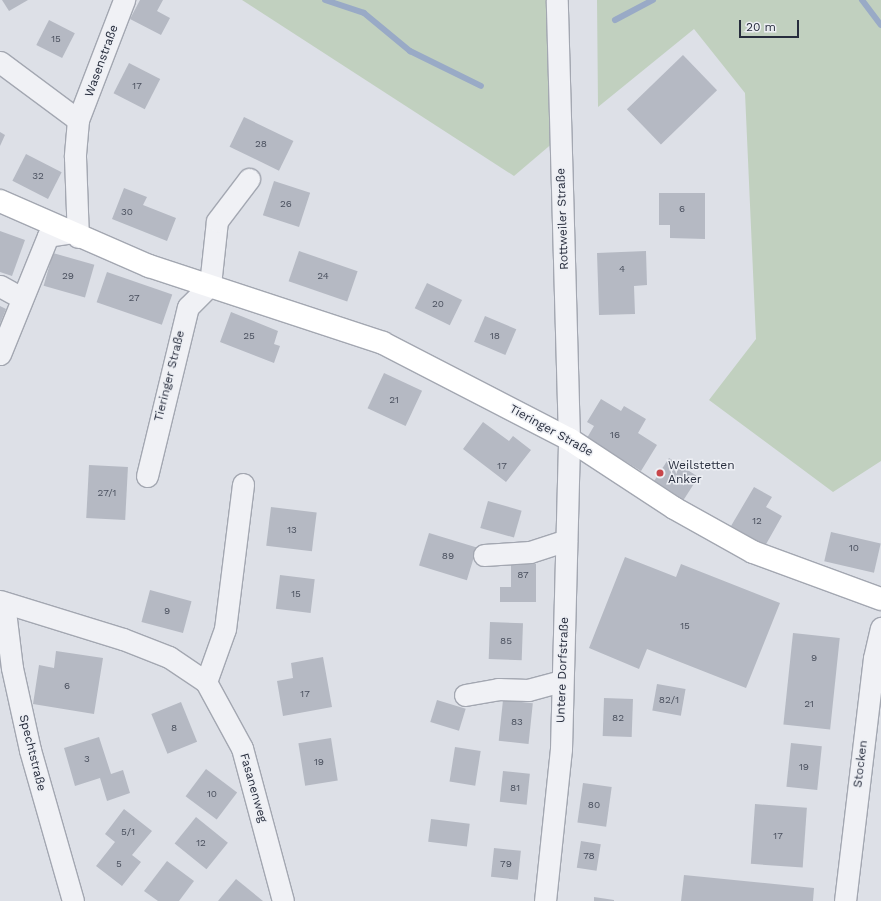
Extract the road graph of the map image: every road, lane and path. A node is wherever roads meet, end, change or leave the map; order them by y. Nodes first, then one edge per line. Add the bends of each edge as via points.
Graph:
1 (124, 0) edge
2 (557, 0) edge
3 (0, 62) edge
4 (78, 120) junction
5 (249, 179) dead end
6 (0, 201) edge
7 (73, 235) junction
8 (210, 285) junction
9 (0, 286) edge
10 (22, 298) junction
11 (0, 354) edge
12 (569, 438) junction
13 (147, 476) dead end
14 (243, 484) dead end
15 (566, 540) junction
16 (484, 556) dead end
17 (881, 599) edge
18 (2, 602) edge
19 (881, 628) edge
20 (562, 681) junction
21 (206, 682) junction
22 (465, 695) dead end
23 (73, 901) edge
24 (283, 901) edge
25 (545, 901) edge
26 (844, 901) edge

1 - 4 street, Wasenstraße
2 - 12 street, Rottweiler Straße
3 - 4 street
4 - 7 street, Wasenstraße
5 - 8 street via 217,221
6 - 7 main road, Tieringer Straße
7 - 8 main road, Tieringer Straße via 149,266
7 - 10 street via 48,236
8 - 12 main road, Tieringer Straße via 383,342
8 - 13 street, Tieringer Straße via 188,306
9 - 10 street
10 - 11 street
12 - 15 street, Untere Dorfstraße
12 - 17 main road, Tieringer Straße via 674,508 753,552
14 - 21 street via 225,629
15 - 16 street via 530,552
15 - 20 street, Untere Dorfstraße
18 - 21 street, Fasanenweg via 123,638 169,657
18 - 23 street, Spechtstraße via 12,668 30,750
19 - 26 street, Stocken via 874,658
20 - 22 street via 528,690 498,688
20 - 25 street, Untere Dorfstraße via 561,749
21 - 24 street, Fasanenweg via 242,748

